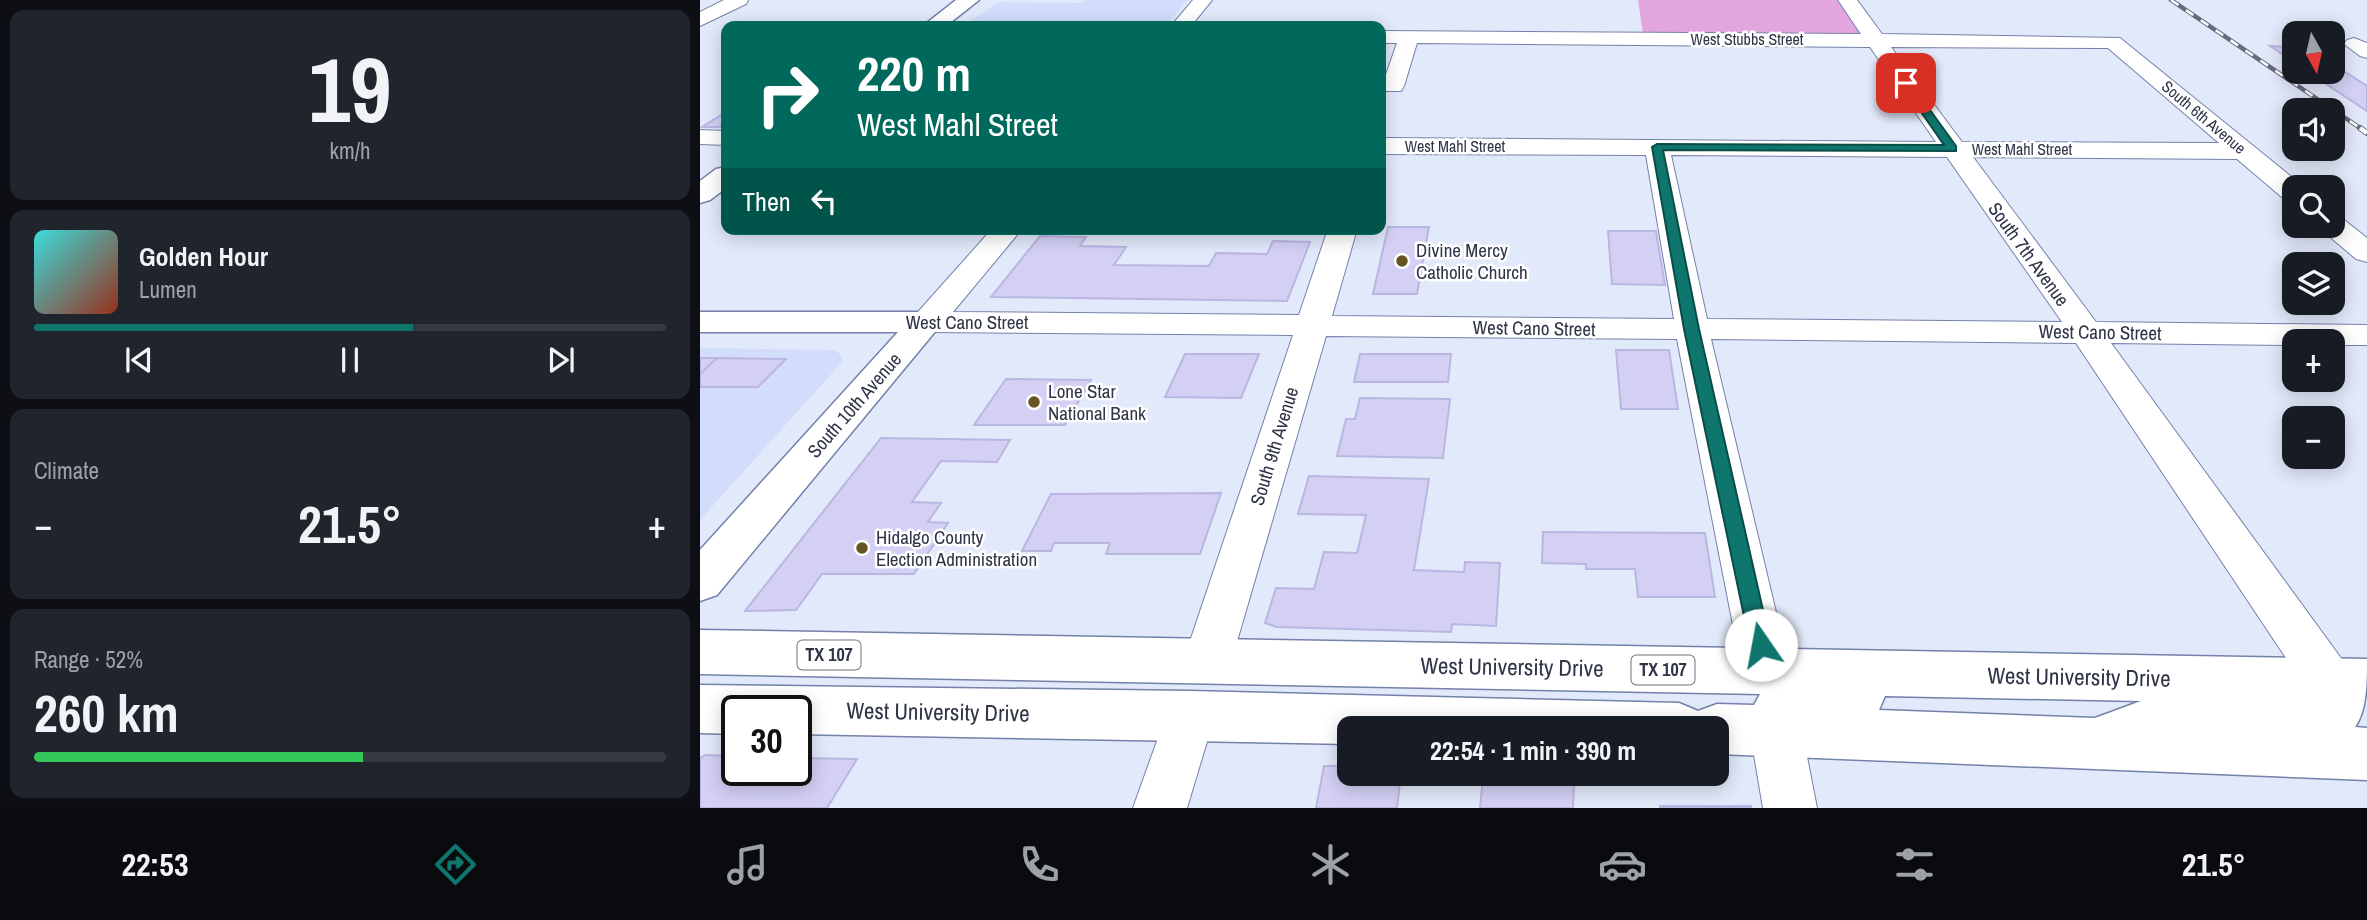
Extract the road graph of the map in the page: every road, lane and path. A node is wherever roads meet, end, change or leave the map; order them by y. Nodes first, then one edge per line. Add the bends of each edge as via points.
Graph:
1 (739, 0) edge
2 (969, 0) edge
3 (1203, 0) edge
4 (1847, 0) edge
5 (700, 20) edge
6 (940, 21) edge
7 (1185, 21) edge
8 (700, 32) edge
9 (721, 32) edge
10 (1386, 37) edge
11 (1409, 37) junction
12 (1875, 39) junction
13 (2113, 42) joint
14 (1393, 86) dead end
15 (700, 137) edge
16 (721, 138) edge
17 (1386, 146) edge
18 (1657, 147) junction
19 (1952, 148) junction
20 (2244, 151) junction
21 (721, 179) edge
22 (2282, 183) edge
23 (700, 194) edge
24 (1003, 235) edge
25 (1341, 235) edge
26 (2345, 235) edge
27 (2367, 253) edge
28 (700, 322) edge
29 (926, 322) junction
30 (1312, 325) junction
31 (1692, 329) junction
32 (2085, 331) junction
33 (2367, 335) edge
34 (700, 582) edge
35 (700, 652) edge
36 (1207, 662) junction
37 (1766, 671) junction
38 (2048, 676) junction
39 (2348, 682) edge
40 (700, 709) edge
41 (1190, 715) junction
42 (1337, 719) edge
43 (1729, 729) edge
44 (1776, 731) junction
45 (2094, 744) junction
46 (2367, 754) edge
47 (1160, 808) edge
48 (1790, 808) edge

1 - 5 street
2 - 6 main road
3 - 7 street
4 - 12 street, South 7th Avenue
8 - 9 street
10 - 11 street, West Stubbs Street
11 - 12 street, West Stubbs Street
11 - 14 street
12 - 13 street, West Stubbs Street
12 - 19 street, South 7th Avenue
13 - 20 street, South 6th Avenue
15 - 16 street
17 - 18 street, West Mahl Street
18 - 19 street, West Mahl Street
18 - 31 street
19 - 20 street, West Mahl Street
19 - 32 street, South 7th Avenue
20 - 22 street, South 6th Avenue
21 - 23 main road
24 - 29 street, South 10th Avenue
25 - 30 street, South 9th Avenue
26 - 27 street
28 - 29 main road, West Cano Street
29 - 30 street, West Cano Street
29 - 34 main road, South 10th Avenue
30 - 31 street, West Cano Street
30 - 36 street, South 9th Avenue
31 - 32 street, West Cano Street
31 - 37 street
32 - 33 street, West Cano Street
32 - 39 street, South 7th Avenue
35 - 36 main road, West University Drive / TX 107
36 - 37 main road, West University Drive / TX 107
37 - 38 main road, West University Drive / TX 107
38 - 39 main road, West University Drive / TX 107
38 - 44 main road via 1961,696 1802,700 1778,711
39 - 45 main road via 2342,705 2334,712 2158,719
40 - 41 main road, West University Drive
41 - 42 main road, West University Drive
41 - 47 street
43 - 44 main road
44 - 45 main road
44 - 48 street
45 - 46 main road

